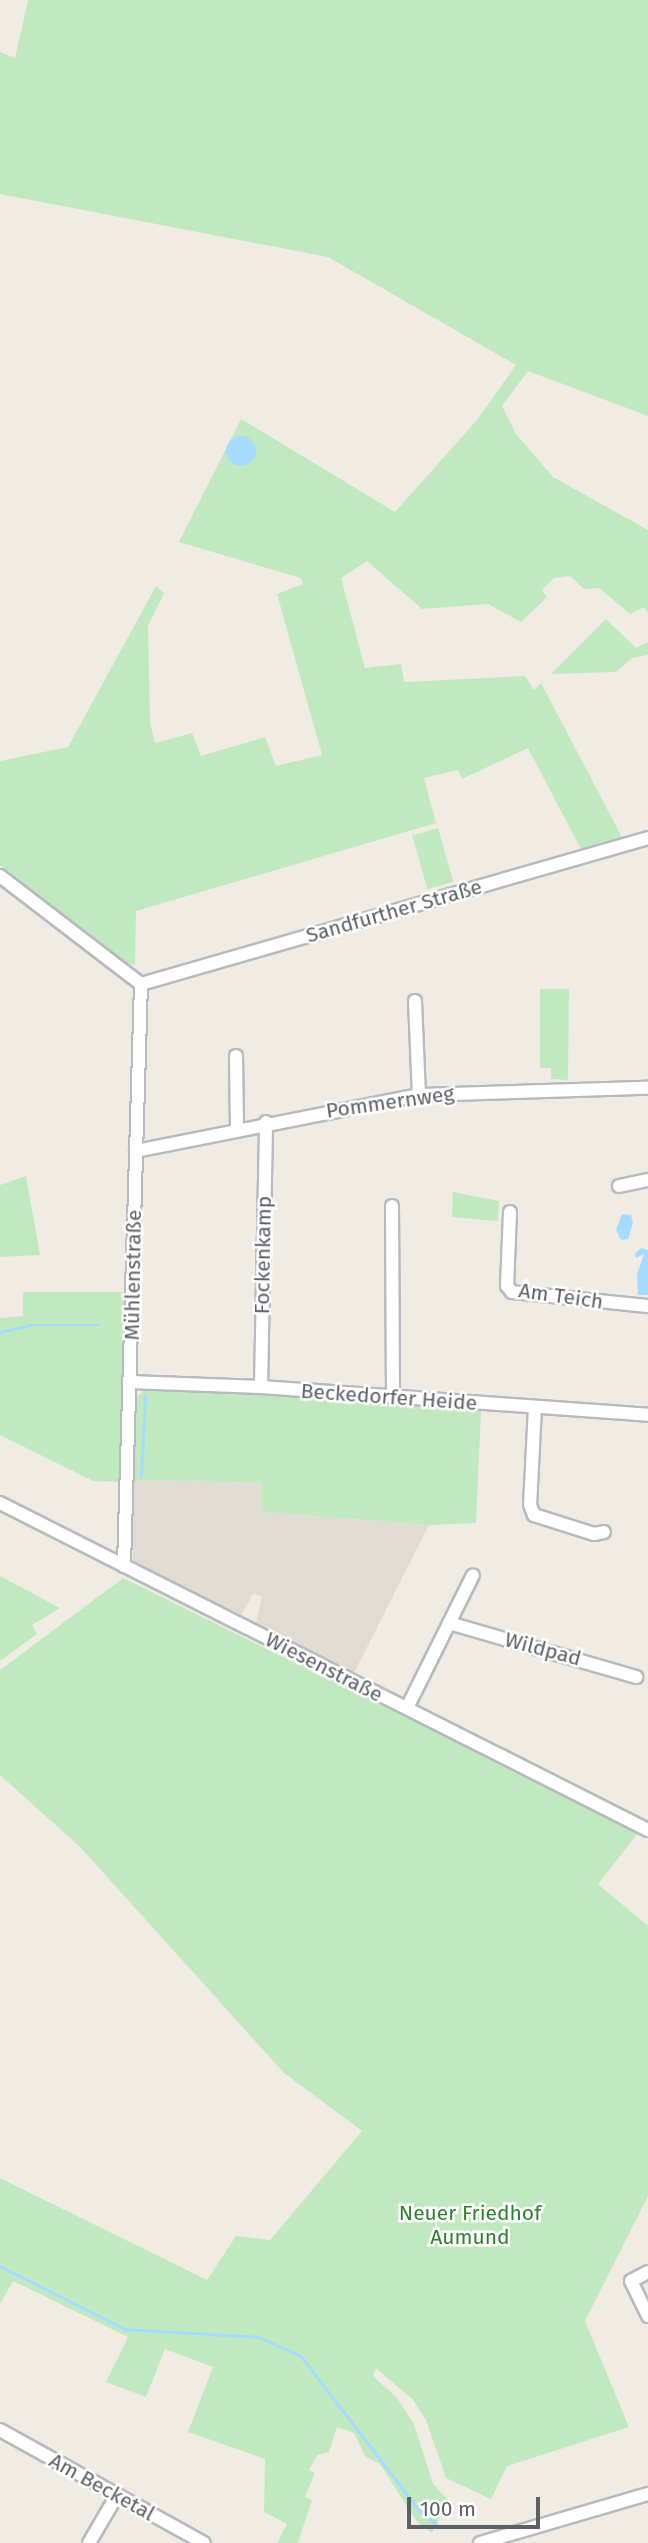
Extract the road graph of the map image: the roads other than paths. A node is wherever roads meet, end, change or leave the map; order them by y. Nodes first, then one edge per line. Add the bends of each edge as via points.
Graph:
1 (648, 838) edge
2 (0, 876) edge
3 (141, 984) junction
4 (415, 1001) dead end
5 (236, 1056) dead end
6 (648, 1088) edge
7 (419, 1095) junction
8 (266, 1122) junction
9 (237, 1129) junction
10 (136, 1151) junction
11 (648, 1180) edge
12 (619, 1186) dead end
13 (392, 1206) dead end
14 (510, 1212) dead end
15 (648, 1306) edge
16 (130, 1382) junction
17 (261, 1387) junction
18 (393, 1397) junction
19 (535, 1407) junction
20 (648, 1415) edge
21 (0, 1503) edge
22 (604, 1532) dead end
23 (124, 1566) junction
24 (473, 1575) dead end
25 (449, 1623) junction
26 (636, 1677) dead end
27 (407, 1708) junction
28 (648, 1830) edge
29 (648, 2272) edge
30 (648, 2316) edge
31 (0, 2430) edge
32 (648, 2494) edge
33 (117, 2495) junction
34 (89, 2543) edge
35 (204, 2543) edge
36 (480, 2543) edge

1 - 3 street, Sandfurther Straße
2 - 3 street
3 - 10 street, Mühlenstraße
4 - 7 street
5 - 9 street
6 - 7 street, Pommernweg
7 - 8 street, Pommernweg
8 - 9 street, Pommernweg
8 - 17 street, Fockenkamp
9 - 10 street, Pommernweg
10 - 16 street, Mühlenstraße
11 - 12 street
13 - 18 street
14 - 15 street, Am Teich via 507,1286 512,1292
16 - 17 street, Beckedorfer Heide
16 - 23 street, Mühlenstraße
17 - 18 street, Beckedorfer Heide
18 - 19 street, Beckedorfer Heide
19 - 20 street, Beckedorfer Heide
19 - 22 street via 530,1506 534,1514 594,1534
21 - 23 street, Wiesenstraße
23 - 27 street, Wiesenstraße
24 - 25 street
25 - 26 street, Wildpad
25 - 27 street
27 - 28 street, Wiesenstraße
29 - 30 street via 631,2281
31 - 33 street, Am Becketal
32 - 36 street
33 - 34 street
33 - 35 street, Am Becketal

